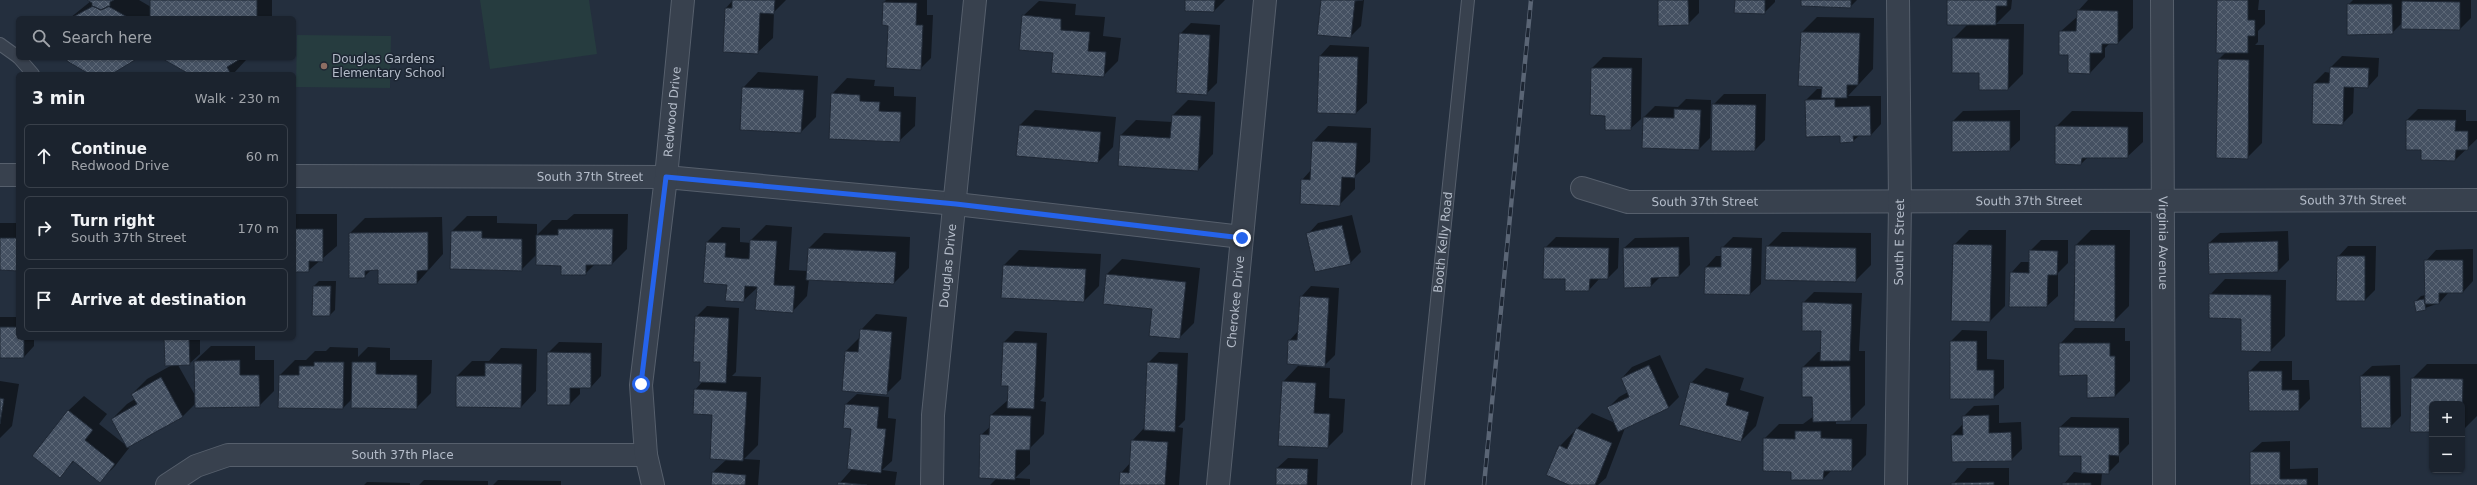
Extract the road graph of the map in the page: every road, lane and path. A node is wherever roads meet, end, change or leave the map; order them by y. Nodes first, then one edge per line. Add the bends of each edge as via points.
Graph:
1 (683, 0) edge
2 (975, 0) edge
3 (1265, 0) edge
4 (1468, 0) edge
5 (1898, 0) edge
6 (2162, 0) edge
7 (0, 44) edge
8 (16, 56) edge
9 (20, 60) edge
10 (31, 72) edge
11 (0, 175) edge
12 (16, 175) edge
13 (296, 176) edge
14 (666, 177) junction
15 (1582, 188) dead end
16 (2162, 199) junction
17 (2477, 200) edge
18 (1900, 203) junction
19 (956, 204) junction
20 (1242, 238) junction
21 (646, 455) junction
22 (167, 485) edge
23 (653, 485) edge
24 (932, 485) edge
25 (1218, 485) edge
26 (1418, 485) edge
27 (1896, 485) edge
28 (2164, 485) edge

1 - 14 street, Redwood Drive
2 - 19 street, Douglas Drive
3 - 20 street, Cherokee Drive
4 - 26 lane, Booth Kelly Road
5 - 18 street, South E Street
6 - 16 street, Virginia Avenue
7 - 8 lane
9 - 10 lane
11 - 12 street
13 - 14 street, South 37th Street
14 - 19 street, South 37th Street
14 - 21 street, Redwood Drive via 641,384
15 - 18 street, South 37th Street via 1628,202
16 - 17 street, South 37th Street
16 - 18 street, South 37th Street
16 - 28 street, Virginia Avenue
18 - 27 street, South E Street
19 - 20 street, South 37th Street
19 - 24 street, Douglas Drive via 933,415
20 - 25 street, Cherokee Drive
21 - 22 street, South 37th Place via 228,455 196,466
21 - 23 street, Redwood Drive

